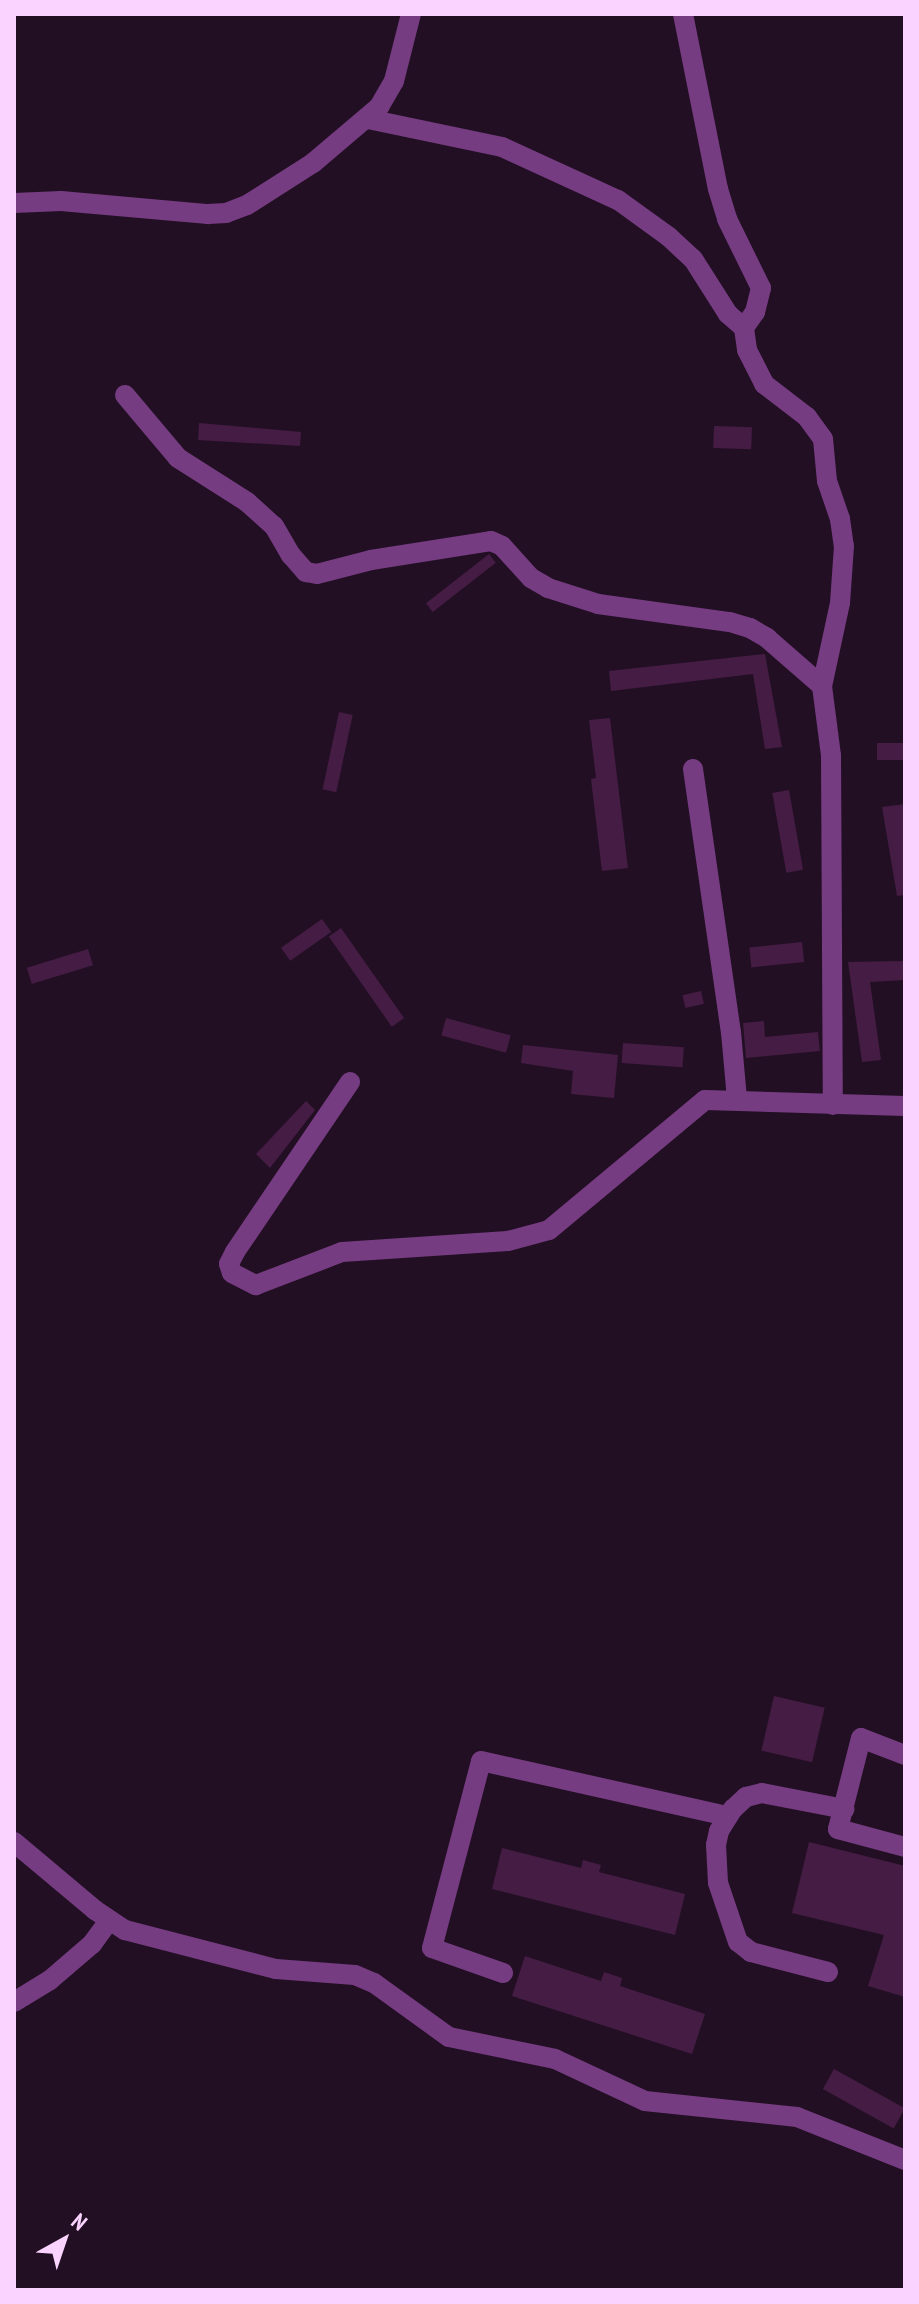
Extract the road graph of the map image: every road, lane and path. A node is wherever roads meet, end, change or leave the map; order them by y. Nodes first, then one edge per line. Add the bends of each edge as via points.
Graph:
1 (411, 14) edge
2 (683, 14) edge
3 (368, 119) junction
4 (14, 203) edge
5 (744, 328) junction
6 (125, 395) dead end
7 (822, 686) junction
8 (693, 769) dead end
9 (350, 1082) dead end
10 (737, 1099) junction
11 (833, 1105) junction
12 (905, 1106) edge
13 (905, 1755) edge
14 (844, 1809) junction
15 (728, 1816) junction
16 (14, 1842) edge
17 (905, 1847) edge
18 (109, 1921) junction
19 (828, 1972) dead end
20 (503, 1973) dead end
21 (14, 2002) edge
22 (905, 2160) edge

1 - 3 street via 388,97
2 - 5 street via 718,189 761,288
3 - 4 street via 285,182 226,213 154,212 61,201
3 - 5 street via 502,147 618,200 693,259 728,314
5 - 7 street via 747,350 764,384 807,417 823,439 827,481 844,546 840,603
6 - 7 street via 178,458 274,526 306,572 491,541 548,588 598,604 750,628
7 - 11 street via 831,755
8 - 10 street
9 - 10 street via 229,1264 245,1281 256,1285 342,1252 508,1241 549,1230 689,1111 705,1100
10 - 11 street
11 - 12 street
13 - 14 street via 861,1738
14 - 15 street via 762,1793 746,1797
14 - 17 street via 838,1829
15 - 19 street via 719,1831 715,1860 723,1905 738,1942 751,1952
15 - 20 street via 481,1761 432,1948
16 - 18 street
18 - 21 street via 92,1944 50,1980
18 - 22 street via 259,1965 355,1975 449,2037 555,2059 645,2101 797,2117

